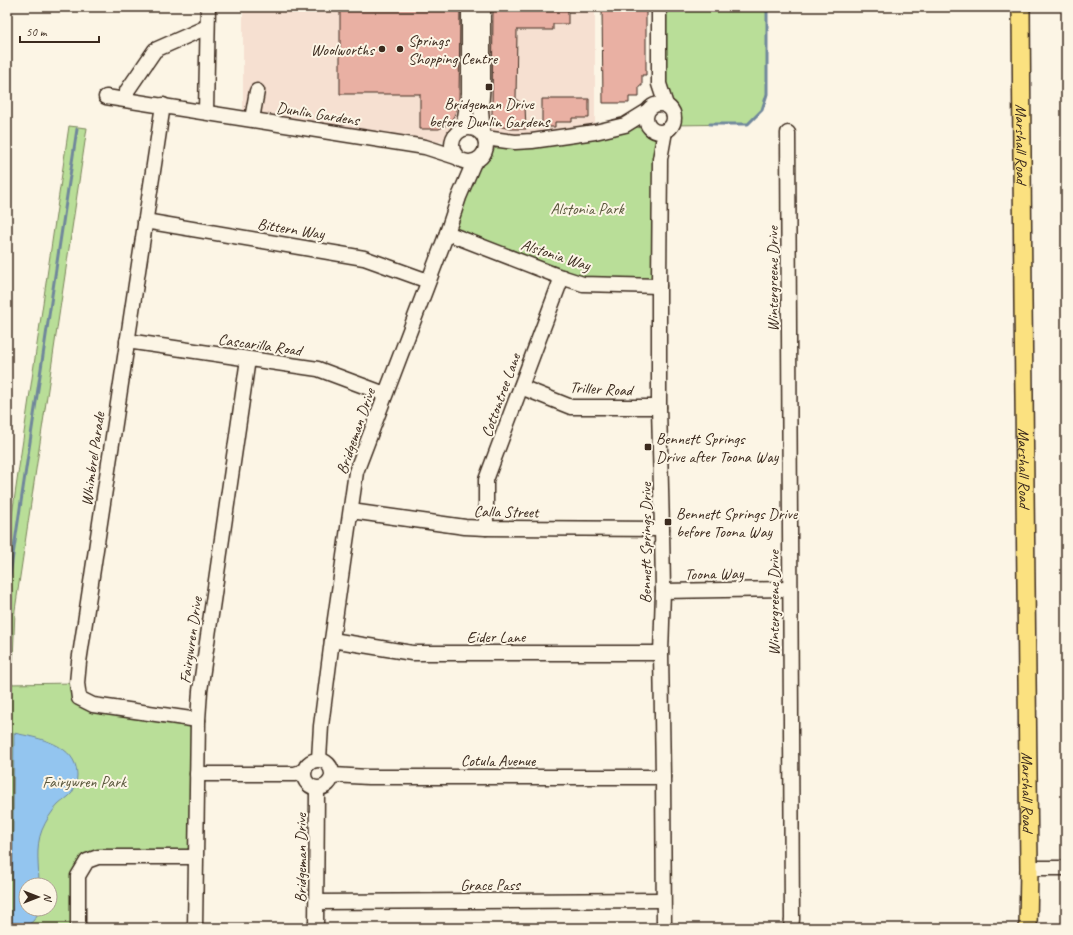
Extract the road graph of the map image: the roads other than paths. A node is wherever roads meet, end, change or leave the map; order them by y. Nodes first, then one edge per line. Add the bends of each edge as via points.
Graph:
1 (208, 7) edge
2 (469, 7) edge
3 (483, 7) edge
4 (659, 7) edge
5 (1021, 7) edge
6 (207, 27) junction
7 (257, 91) dead end
8 (106, 97) dead end
9 (127, 100) junction
10 (163, 105) junction
11 (655, 107) junction
12 (206, 112) junction
13 (252, 119) junction
14 (625, 125) junction
15 (658, 131) junction
16 (458, 133) junction
17 (788, 133) dead end
18 (484, 141) junction
19 (425, 147) junction
20 (458, 159) junction
21 (474, 162) junction
22 (459, 197) junction
23 (145, 221) junction
24 (447, 233) junction
25 (562, 277) junction
26 (428, 281) junction
27 (659, 286) junction
28 (127, 341) junction
29 (248, 359) junction
30 (521, 387) junction
31 (385, 394) junction
32 (659, 407) junction
33 (351, 511) junction
34 (486, 528) junction
35 (662, 529) junction
36 (790, 589) junction
37 (662, 591) junction
38 (332, 640) junction
39 (661, 653) junction
40 (198, 720) junction
41 (318, 759) junction
42 (304, 772) junction
43 (197, 774) junction
44 (333, 775) junction
45 (663, 777) junction
46 (317, 789) junction
47 (195, 856) junction
48 (1029, 868) junction
49 (1066, 868) edge
50 (663, 900) junction
51 (317, 902) junction
52 (78, 928) edge
53 (195, 928) edge
54 (316, 928) edge
55 (664, 928) edge
56 (791, 928) edge
57 (1028, 928) edge

1 - 6 street
2 - 16 street via 469,94
3 - 18 street via 481,110
4 - 11 street via 659,84
5 - 48 main road, Marshall Road
6 - 9 street via 155,50 127,91
6 - 12 street
7 - 13 street
8 - 9 street, Dunlin Gardens
9 - 10 street, Dunlin Gardens
10 - 12 street, Dunlin Gardens
10 - 23 street, Whimbrel Parade
11 - 14 street
11 - 15 street via 646,122
11 - 15 street via 673,111 674,116 672,125
12 - 13 street, Dunlin Gardens
13 - 19 street, Dunlin Gardens
14 - 15 street
14 - 18 street via 532,141
15 - 27 street, Bennett Springs Drive
16 - 18 street via 474,128 479,131
16 - 19 street, Dunlin Gardens
16 - 20 street via 451,148
17 - 36 street, Wintergreene Drive
18 - 21 street via 479,159
19 - 20 street, Dunlin Gardens
20 - 21 street
20 - 22 street, Bridgeman Drive
21 - 22 street, Bridgeman Drive
22 - 24 street, Bridgeman Drive
23 - 26 street, Bittern Way via 364,258
23 - 28 street, Whimbrel Parade
24 - 25 street, Alstonia Way
24 - 26 street, Bridgeman Drive
25 - 27 street, Alstonia Way via 583,284
25 - 30 street, Cottontree Lane
26 - 31 street, Bridgeman Drive
27 - 32 street, Bennett Springs Drive
28 - 29 street, Cascarilla Road
28 - 40 street, Whimbrel Parade via 79,662 79,698 93,705
29 - 31 street, Cascarilla Road via 318,369
29 - 40 street, Fairywren Drive
30 - 32 street, Triller Road via 571,407
30 - 34 street, Cottontree Lane via 486,480
31 - 33 street, Bridgeman Drive via 356,472
32 - 35 street, Bennett Springs Drive
33 - 34 street, Calla Street
33 - 38 street, Bridgeman Drive
34 - 35 street, Calla Street
35 - 37 street, Bennett Springs Drive
36 - 37 street, Toona Way
36 - 56 street, Wintergreene Drive
37 - 39 street, Bennett Springs Drive
38 - 39 street, Eider Lane via 412,653
38 - 41 street, Bridgeman Drive
39 - 45 street, Bennett Springs Drive
40 - 43 street, Fairywren Drive
41 - 42 street via 309,763
41 - 44 street via 331,766
42 - 43 street
42 - 46 street via 307,783
43 - 47 street, Fairywren Drive
44 - 45 street, Cotula Avenue
44 - 46 street via 329,784
45 - 50 street, Bennett Springs Drive
46 - 51 street, Bridgeman Drive
47 - 52 street via 98,857 87,861 78,876
47 - 53 street, Fairywren Drive
48 - 49 street
48 - 57 main road, Marshall Road
50 - 51 street, Grace Pass
50 - 55 street, Bennett Springs Drive
51 - 54 street, Bridgeman Drive

